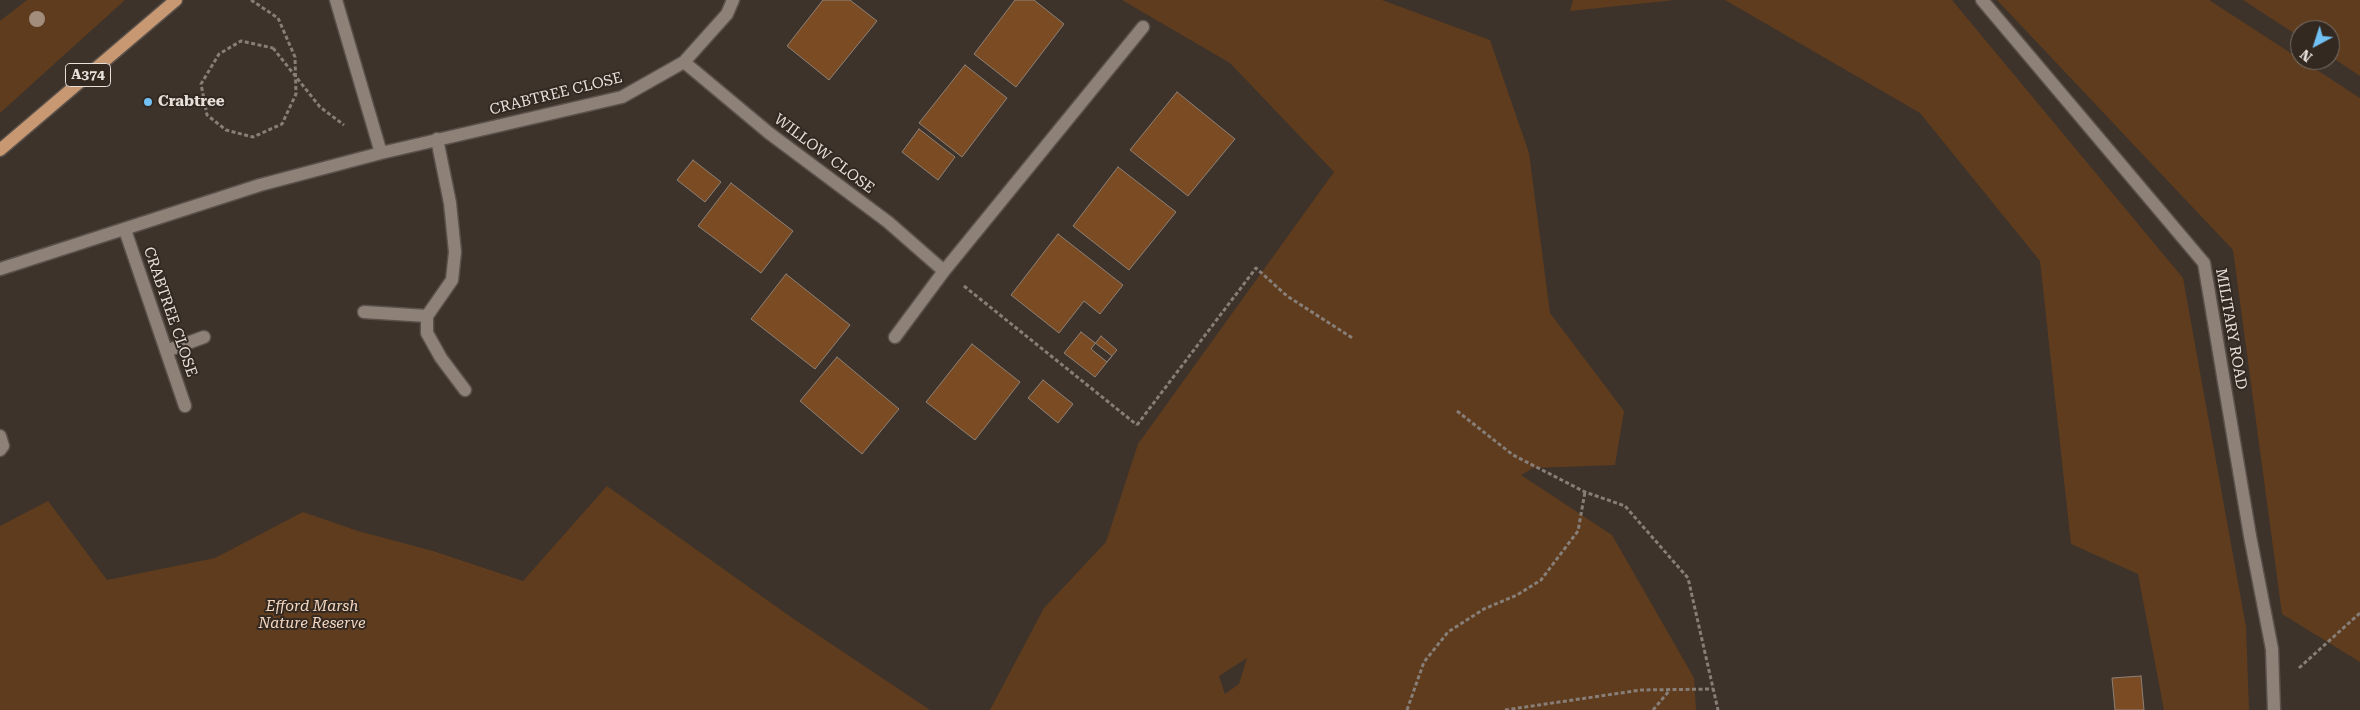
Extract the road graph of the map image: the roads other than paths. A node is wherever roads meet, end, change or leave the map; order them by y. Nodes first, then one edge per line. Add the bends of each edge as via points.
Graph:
1 (176, 0) edge
2 (336, 0) edge
3 (733, 0) edge
4 (1982, 0) edge
5 (1143, 27) dead end
6 (684, 62) junction
7 (437, 140) junction
8 (0, 150) edge
9 (381, 153) junction
10 (125, 230) junction
11 (0, 269) edge
12 (944, 271) junction
13 (364, 312) dead end
14 (427, 316) junction
15 (204, 337) dead end
16 (895, 337) dead end
17 (166, 351) junction
18 (465, 390) dead end
19 (185, 406) dead end
20 (0, 436) edge
21 (0, 450) edge
22 (2274, 710) edge

1 - 8 main road, A374
2 - 9 street
3 - 6 street, CRABTREE CLOSE via 727,14
4 - 22 street, MILITARY ROAD via 2204,263 2272,649
5 - 12 street
6 - 7 street, CRABTREE CLOSE via 622,98
6 - 12 street, WILLOW CLOSE via 769,133 888,222
7 - 9 street, CRABTREE CLOSE
7 - 14 street via 450,203 455,252 452,280
9 - 10 street, CRABTREE CLOSE via 260,185
10 - 11 street, CRABTREE CLOSE
10 - 17 street, CRABTREE CLOSE
12 - 16 street
13 - 14 street
14 - 18 street via 427,333
15 - 17 street
17 - 19 street, CRABTREE CLOSE
20 - 21 street via 3,446

